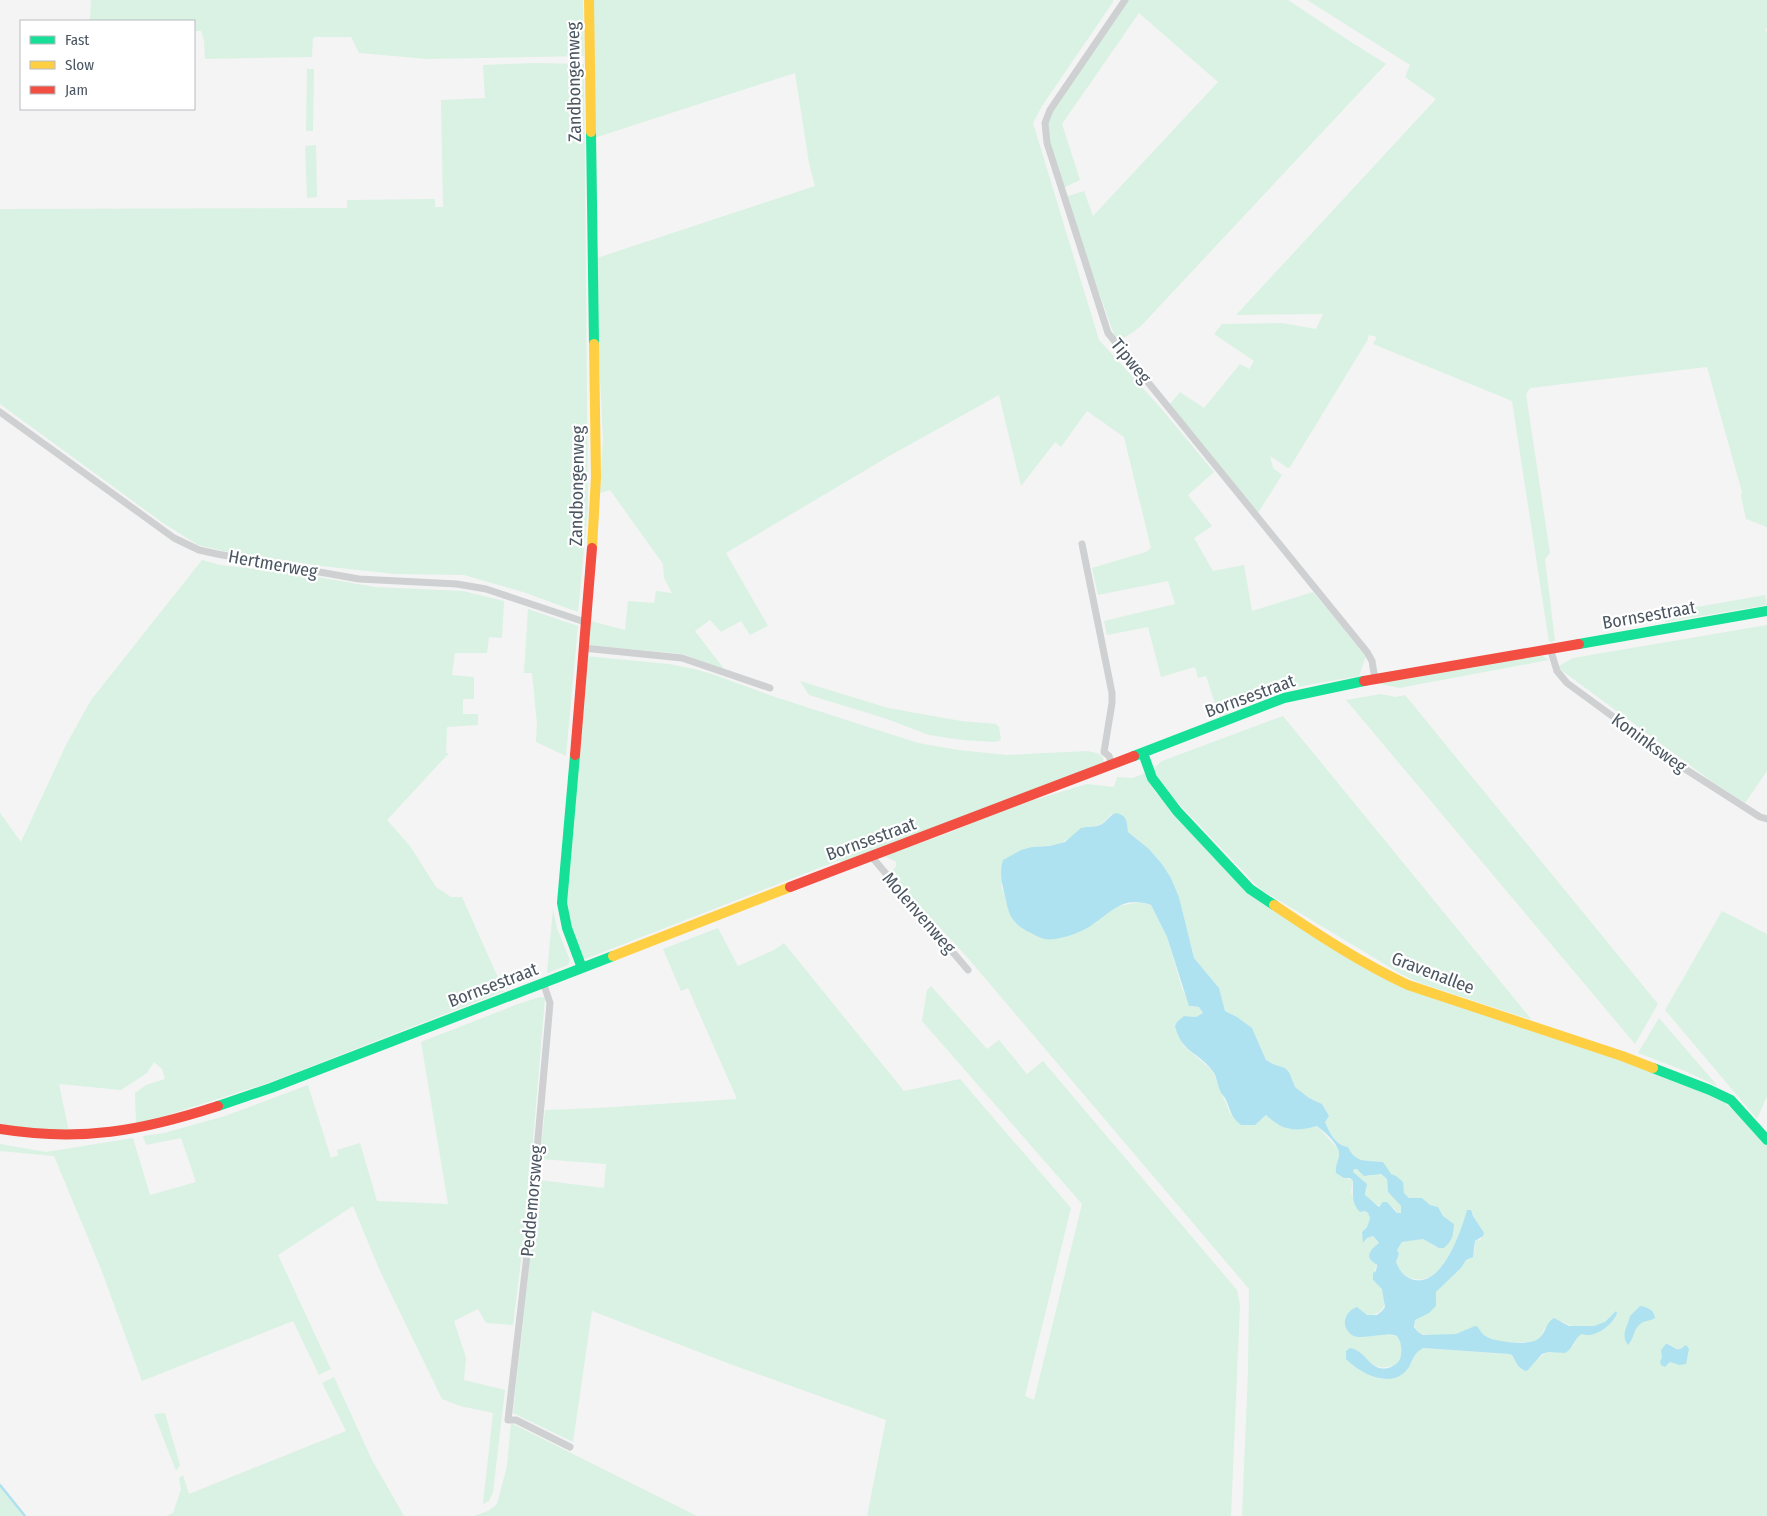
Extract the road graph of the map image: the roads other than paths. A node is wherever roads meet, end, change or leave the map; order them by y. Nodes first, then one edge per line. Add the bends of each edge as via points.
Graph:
1 (589, 0) edge
2 (1125, 0) edge
3 (0, 412) edge
4 (1082, 544) dead end
5 (1767, 611) edge
6 (585, 622) junction
7 (582, 648) junction
8 (1550, 648) junction
9 (1375, 679) junction
10 (770, 688) dead end
11 (1143, 753) junction
12 (1112, 764) junction
13 (1767, 819) edge
14 (871, 856) junction
15 (582, 968) junction
16 (968, 970) dead end
17 (544, 982) junction
18 (0, 1129) edge
19 (1767, 1140) edge
20 (570, 1447) dead end

1 - 6 street, Zandbongenweg via 596,477
2 - 9 street, Tipweg via 1050,110 1045,123 1047,143 1108,333 1367,652
3 - 6 street, Hertmerweg via 174,538 199,550 358,579 457,584 486,589
4 - 12 street via 1112,693 1104,752
5 - 8 street, Bornsestraat
6 - 7 street, Zandbongenweg
7 - 10 street via 682,658
7 - 15 street, Zandbongenweg via 562,903 567,931
8 - 9 street, Bornsestraat
8 - 13 street, Koninksweg via 1557,671 1567,683 1682,767
9 - 11 street, Bornsestraat via 1284,698
11 - 12 street, Bornsestraat
11 - 19 street, Gravenallee via 1152,778 1177,811 1250,889 1306,927 1408,985 1622,1056 1710,1090 1731,1100
12 - 14 street, Bornsestraat
14 - 15 street, Bornsestraat
14 - 16 street, Molenvenweg
15 - 17 street, Bornsestraat
17 - 18 street, Bornsestraat via 271,1088 139,1128 105,1134 63,1135
17 - 20 street, Peddemorsweg via 550,1003 530,1229 508,1420 516,1420

